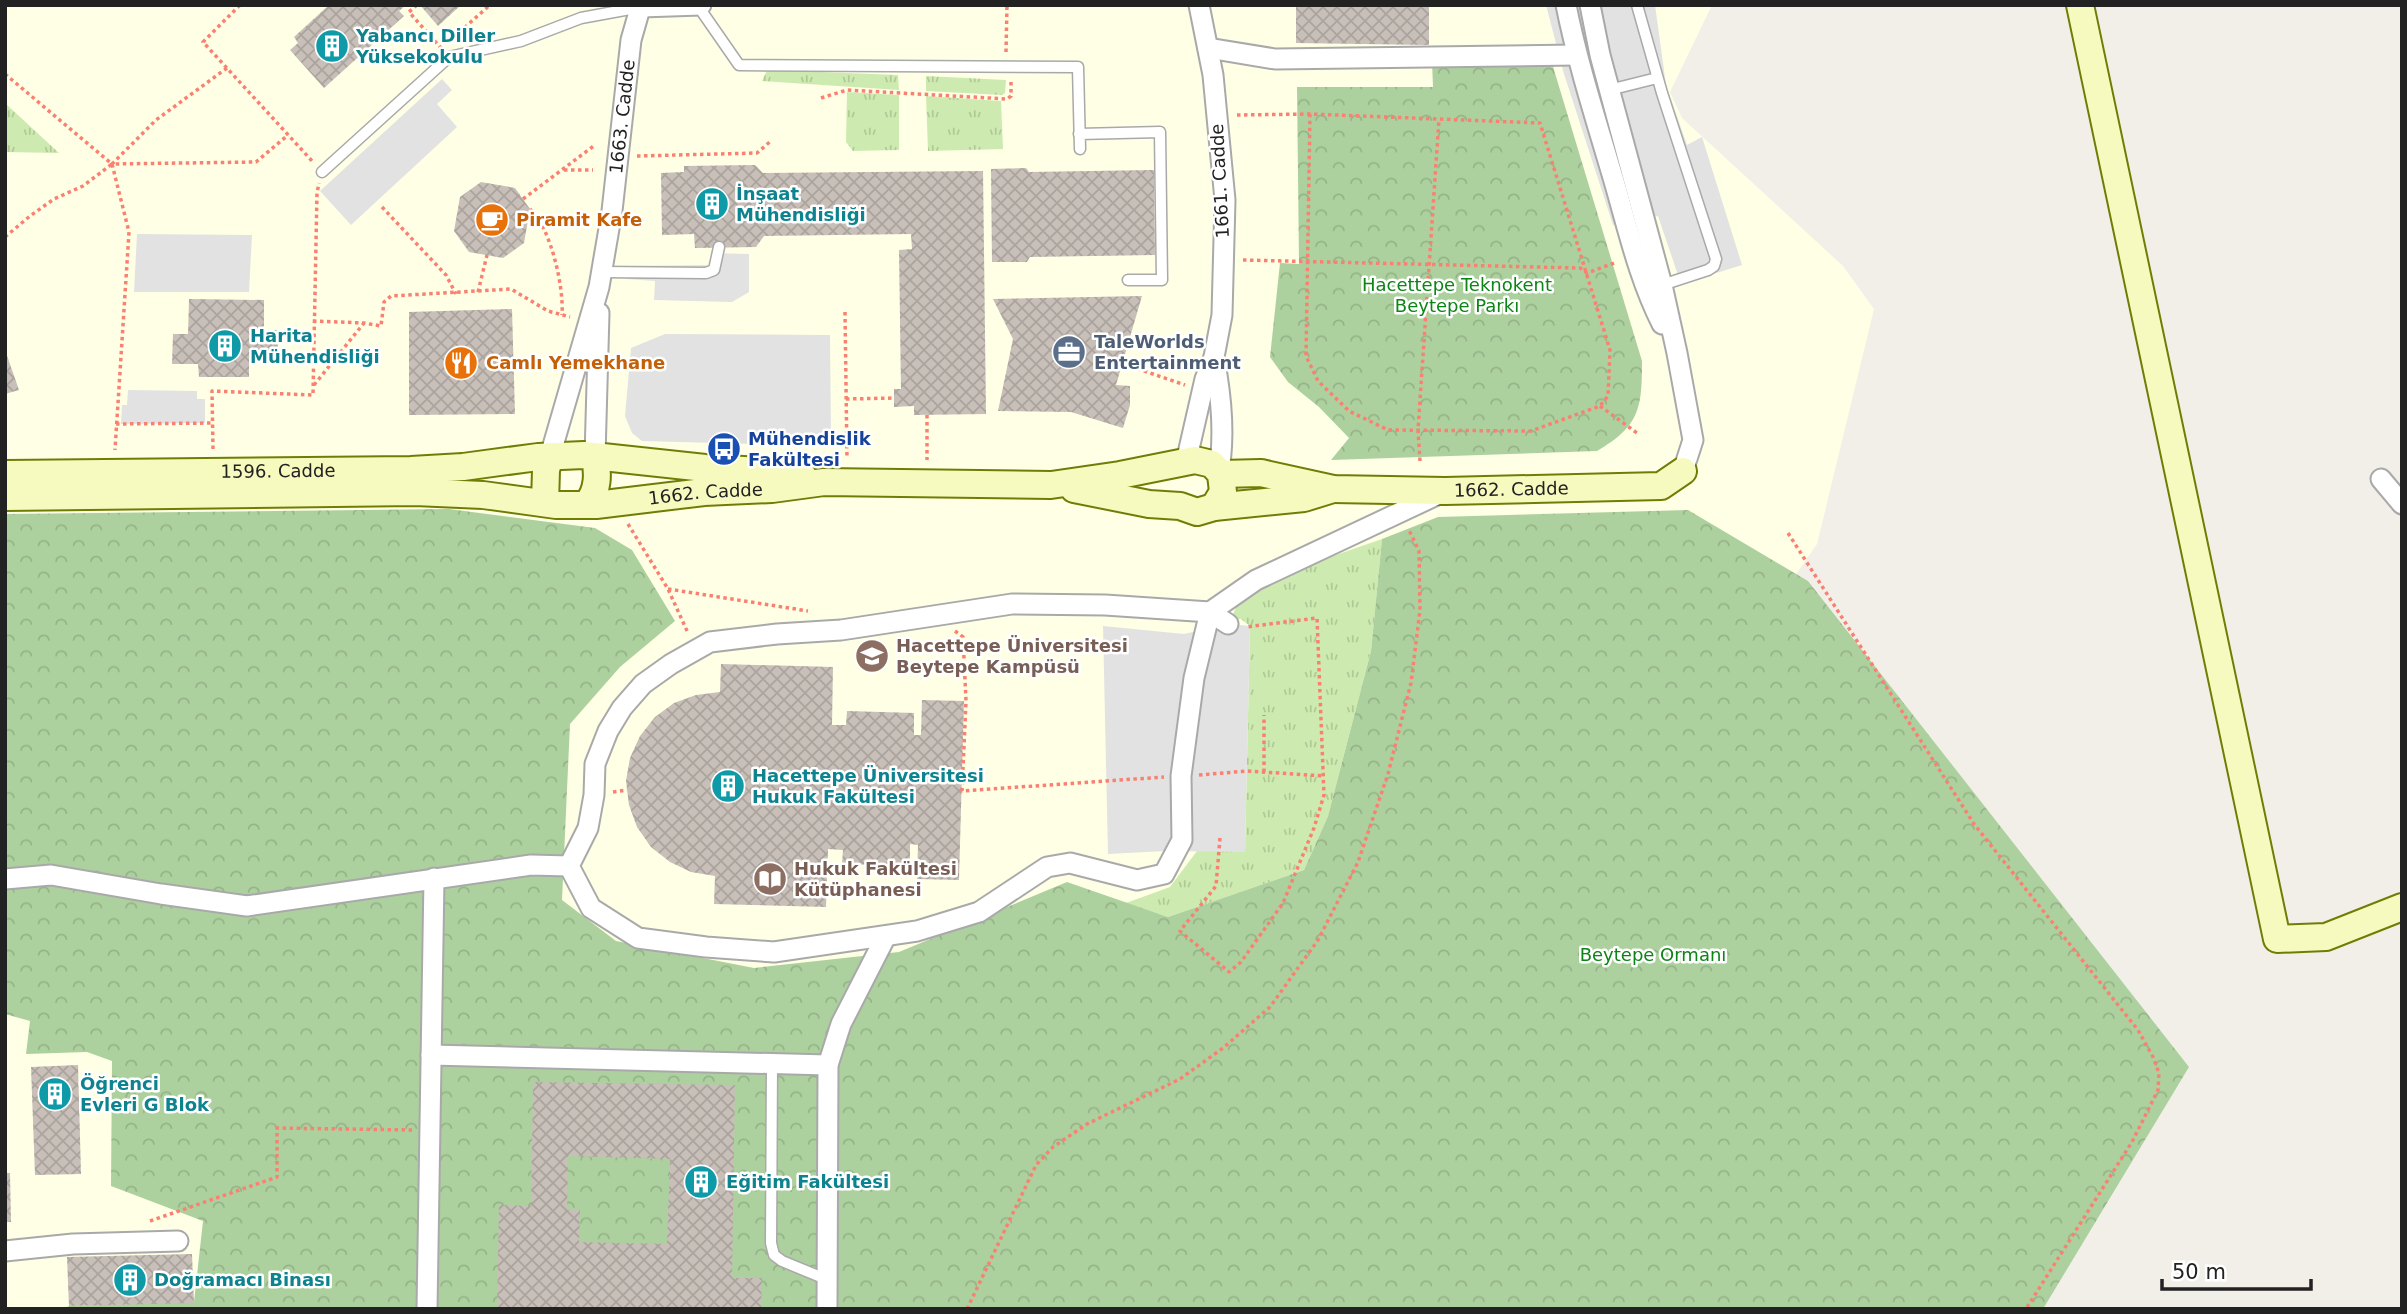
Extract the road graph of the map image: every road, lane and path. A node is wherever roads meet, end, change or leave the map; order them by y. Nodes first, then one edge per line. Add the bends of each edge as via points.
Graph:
1 (240, 5) edge
2 (417, 5) edge
3 (489, 5) edge
4 (699, 5) edge
5 (1007, 5) edge
6 (1182, 5) edge
7 (1199, 5) edge
8 (1566, 5) edge
9 (1590, 5) edge
10 (1637, 5) edge
11 (2080, 5) edge
12 (641, 6) edge
13 (431, 37) dead end
14 (1208, 48) junction
15 (1576, 55) junction
16 (1013, 56) dead end
17 (449, 57) junction
18 (227, 68) junction
19 (5, 74) edge
20 (1657, 78) junction
21 (1011, 82) dead end
22 (1609, 90) junction
23 (821, 98) dead end
24 (1310, 114) junction
25 (1216, 115) junction
26 (1438, 119) junction
27 (1079, 134) junction
28 (288, 135) junction
29 (772, 141) dead end
30 (595, 145) dead end
31 (1080, 149) dead end
32 (618, 156) junction
33 (112, 164) junction
34 (562, 170) junction
35 (593, 170) dead end
36 (322, 172) joint
37 (317, 193) dead end
38 (523, 199) dead end
39 (382, 207) dead end
40 (530, 209) dead end
41 (5, 237) edge
42 (719, 247) dead end
43 (487, 255) dead end
44 (1223, 260) junction
45 (1306, 262) junction
46 (1619, 262) dead end
47 (1429, 265) junction
48 (1587, 273) junction
49 (600, 280) junction
50 (1128, 280) dead end
51 (1662, 285) junction
52 (478, 292) junction
53 (456, 294) junction
54 (845, 312) dead end
55 (562, 315) junction
56 (313, 321) junction
57 (589, 321) junction
58 (364, 323) junction
59 (1677, 353) junction
60 (1214, 357) junction
61 (1124, 364) dead end
62 (313, 386) junction
63 (1193, 388) dead end
64 (895, 398) dead end
65 (846, 399) junction
66 (1600, 406) junction
67 (927, 415) dead end
68 (116, 424) junction
69 (213, 424) junction
70 (1418, 430) junction
71 (1637, 433) dead end
72 (551, 456) junction
73 (595, 456) junction
74 (847, 458) dead end
75 (927, 460) dead end
76 (1420, 461) dead end
77 (1186, 463) junction
78 (1683, 471) joint
79 (212, 472) junction
80 (1220, 472) junction
81 (114, 473) junction
82 (5, 474) edge
83 (2381, 479) dead end
84 (824, 482) junction
85 (1051, 485) junction
86 (1333, 489) junction
87 (1445, 491) junction
88 (5, 497) edge
89 (545, 503) junction
90 (599, 504) junction
91 (2402, 504) edge
92 (1181, 506) junction
93 (1214, 507) junction
94 (1401, 512) junction
95 (1788, 533) dead end
96 (668, 589) junction
97 (809, 611) dead end
98 (1210, 612) junction
99 (937, 616) junction
100 (1234, 626) joint
101 (679, 640) dead end
102 (1264, 715) dead end
103 (1264, 772) junction
104 (1181, 776) junction
105 (1324, 776) junction
106 (1220, 838) dead end
107 (569, 866) junction
108 (434, 878) junction
109 (5, 879) edge
110 (2402, 906) edge
111 (886, 936) junction
112 (431, 1055) junction
113 (772, 1063) junction
114 (828, 1065) junction
115 (430, 1130) junction
116 (178, 1241) dead end
117 (136, 1246) junction
118 (5, 1251) edge
119 (828, 1280) junction
120 (426, 1309) edge
121 (827, 1309) edge
122 (967, 1309) edge
123 (2026, 1309) edge

1 - 18 path via 203,42
2 - 13 path via 409,12
3 - 17 path via 464,28
4 - 12 street
4 - 27 lane via 739,65 1078,67
5 - 16 path via 1006,54
6 - 7 street
7 - 14 street, 1661. Cadde
8 - 15 street
9 - 22 street
10 - 20 lane
11 - 110 street via 2277,939 2326,937
12 - 17 lane via 581,18 521,41
12 - 32 street, 1663. Cadde via 631,40
14 - 15 street via 1275,59
14 - 25 street, 1661. Cadde
15 - 59 street via 1644,283
17 - 36 lane
18 - 28 path
18 - 33 path via 156,120
19 - 33 path
20 - 22 lane
20 - 51 lane via 1716,259 1711,268
21 - 23 path via 1007,99 847,90
22 - 51 street
24 - 25 path
24 - 26 path
24 - 45 path
25 - 44 street, 1661. Cadde via 1225,200
26 - 47 path
26 - 48 path via 1540,123
27 - 31 lane
27 - 50 lane via 1160,132 1162,280
28 - 33 path via 256,162
28 - 36 path
29 - 32 path via 757,153
30 - 34 path
32 - 49 street, 1663. Cadde
33 - 41 path
33 - 68 path via 129,232
34 - 35 path
34 - 38 path
37 - 56 path
39 - 53 path via 446,275
40 - 55 path via 547,233 563,301
42 - 49 lane via 714,270 706,274
43 - 52 path
44 - 45 path
44 - 60 street, 1661. Cadde via 1222,315
45 - 47 path
45 - 70 path via 1306,356 1318,381 1349,411 1388,430
46 - 48 path
47 - 48 path via 1580,268
47 - 70 path
48 - 66 path via 1610,350 1608,396
49 - 57 street, 1663. Cadde
49 - 73 street, 1663. Cadde
51 - 59 street
52 - 53 path
52 - 55 path via 511,289
53 - 58 path via 391,296 384,302 381,326
54 - 65 path
55 - 57 path
56 - 58 path
56 - 62 path
57 - 72 street, 1663. Cadde
58 - 62 path
59 - 78 street via 1693,440
60 - 77 street, 1661. Cadde
60 - 80 street, 1661. Cadde via 1219,381
61 - 63 path
62 - 69 path via 313,395 212,391
64 - 65 path
65 - 74 path
66 - 70 path via 1531,431
66 - 71 path
67 - 75 path
68 - 69 path
68 - 81 path
69 - 79 path
70 - 76 path
72 - 73 street, 1662. Cadde
72 - 79 street, 1596. Cadde via 411,470
72 - 89 street
73 - 84 street, 1662. Cadde via 784,471
73 - 90 street
77 - 80 street, 1662. Cadde via 1204,460
77 - 85 street, 1662. Cadde
77 - 92 street via 1172,483
78 - 87 street, 1662. Cadde via 1661,486
79 - 81 street, 1596. Cadde
80 - 86 street, 1662. Cadde via 1261,473
80 - 93 street via 1223,492
81 - 82 street, 1596. Cadde
83 - 91 street
84 - 85 street, 1662. Cadde
84 - 90 street, 1662. Cadde
85 - 92 street, 1662. Cadde
86 - 87 street, 1662. Cadde
86 - 93 street, 1662. Cadde via 1304,498
87 - 94 street
88 - 89 street, 1596. Cadde via 415,492
89 - 90 street, 1662. Cadde
90 - 96 path via 634,531
92 - 93 street, 1662. Cadde via 1197,512
94 - 98 street via 1256,580
94 - 122 path via 1419,551 1420,610 1411,682 1388,774 1358,862 1318,940 1270,1007 1223,1048 1180,1079 1087,1124 1053,1147 1036,1165
95 - 123 path via 1974,824 2138,1030 2154,1057 2158,1090 2151,1105
96 - 97 path
96 - 101 path via 689,634
98 - 99 street via 1012,604
98 - 100 street
98 - 104 street via 1194,678
99 - 104 path via 963,637 962,791
99 - 107 street via 710,642 670,664 643,684 608,731 595,764 588,828
100 - 105 path via 1317,618
102 - 103 path
103 - 104 path
103 - 105 path
104 - 111 street via 1182,840 1164,874 1137,880 1070,863 1047,867 979,912
105 - 106 path via 1324,795 1314,828 1283,903 1229,972 1180,931 1216,886
107 - 108 street via 531,865
107 - 111 street via 591,908 638,938 774,952
108 - 109 street via 247,906 51,875
108 - 112 street
111 - 114 street via 841,1024
112 - 113 street
112 - 115 street
113 - 114 street
113 - 119 lane via 774,1255
114 - 119 street
115 - 117 path via 277,1128 277,1177 149,1221
115 - 120 street
116 - 117 street
117 - 118 street via 73,1244
119 - 121 street

